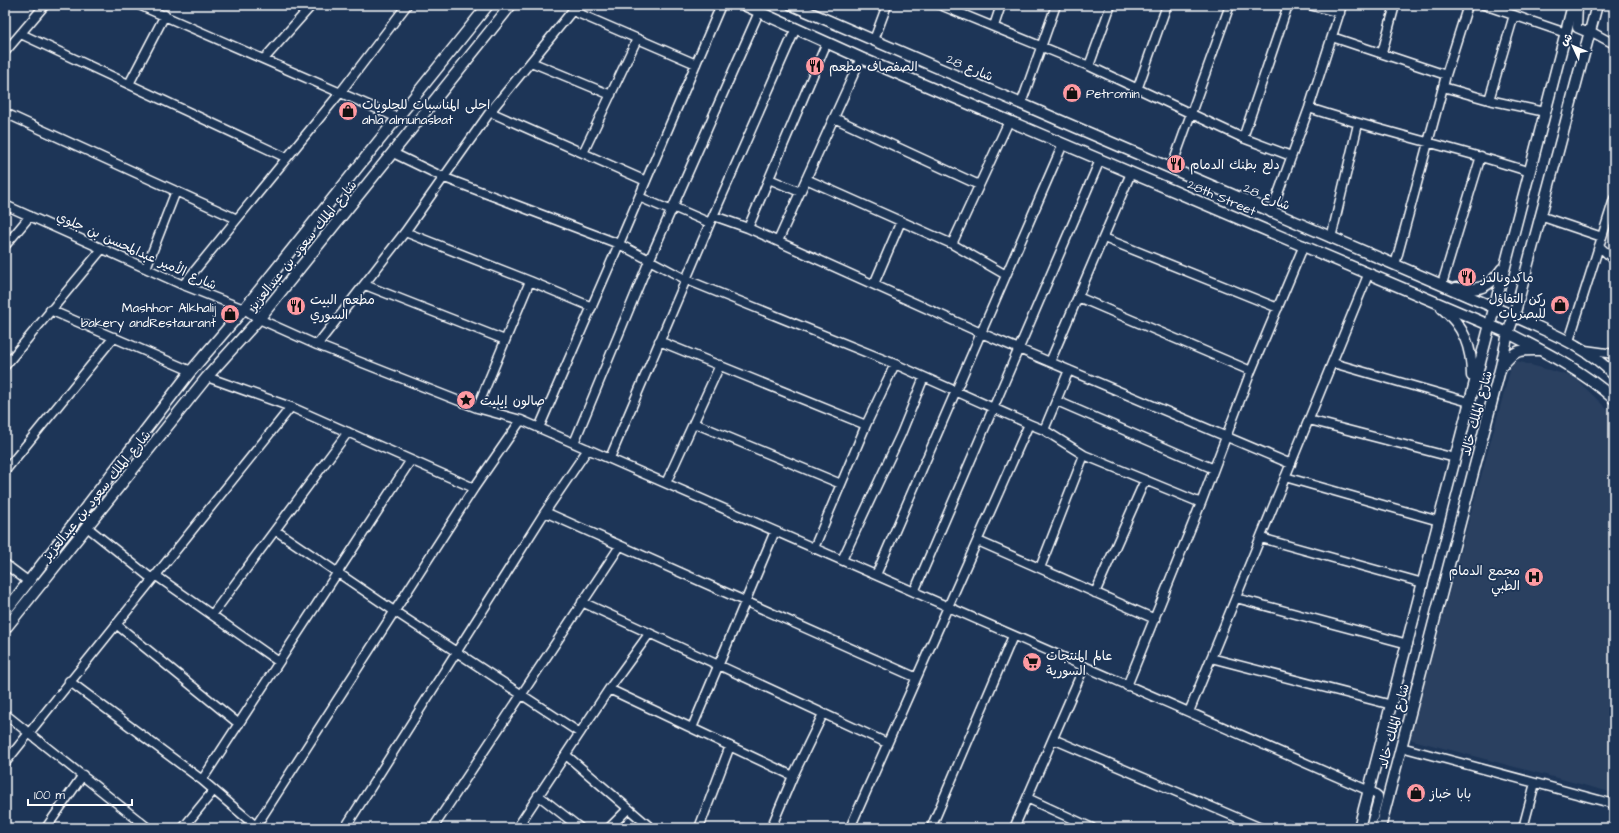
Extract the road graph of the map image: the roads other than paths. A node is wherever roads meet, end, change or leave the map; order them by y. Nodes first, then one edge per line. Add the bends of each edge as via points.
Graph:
1 (44, 5) edge
2 (139, 5) edge
3 (312, 5) edge
4 (407, 5) edge
5 (484, 5) edge
6 (488, 5) edge
7 (511, 5) edge
8 (721, 5) edge
9 (744, 5) edge
10 (792, 5) edge
11 (887, 5) edge
12 (940, 5) edge
13 (1001, 5) edge
14 (1056, 5) edge
15 (1111, 5) edge
16 (1167, 5) edge
17 (1230, 5) edge
18 (1288, 5) edge
19 (1309, 5) edge
20 (1395, 5) edge
21 (1468, 5) edge
22 (1484, 5) edge
23 (1573, 5) edge
24 (1578, 5) edge
25 (1597, 5) edge
26 (949, 6) edge
27 (575, 8) edge
28 (1341, 9) edge
29 (759, 12) junction
30 (165, 15) junction
31 (1514, 15) junction
32 (480, 16) junction
33 (994, 26) junction
34 (796, 28) junction
35 (1590, 31) junction
36 (1566, 33) junction
37 (21, 34) junction
38 (1332, 37) junction
39 (637, 39) junction
40 (874, 40) junction
41 (827, 42) junction
42 (1614, 44) edge
43 (1041, 47) junction
44 (5, 52) edge
45 (1382, 53) junction
46 (861, 58) junction
47 (264, 59) junction
48 (531, 62) junction
49 (696, 64) junction
50 (1089, 66) junction
51 (1446, 75) junction
52 (129, 84) junction
53 (1443, 87) junction
54 (1137, 90) junction
55 (340, 93) junction
56 (611, 95) junction
57 (1489, 100) junction
58 (1021, 104) junction
59 (1309, 108) junction
60 (490, 112) junction
61 (1545, 112) junction
62 (5, 113) edge
63 (1191, 114) junction
64 (398, 118) junction
65 (834, 118) junction
66 (1009, 121) junction
67 (1358, 124) junction
68 (1244, 138) junction
69 (1429, 143) junction
70 (1063, 144) junction
71 (393, 153) junction
72 (583, 153) junction
73 (1291, 156) junction
74 (1481, 156) junction
75 (287, 158) junction
76 (1100, 160) junction
77 (1171, 169) junction
78 (1530, 172) junction
79 (1131, 173) junction
80 (445, 178) junction
81 (769, 179) junction
82 (806, 179) junction
83 (646, 181) junction
84 (979, 185) junction
85 (176, 191) junction
86 (800, 192) junction
87 (639, 197) junction
88 (1614, 199) edge
89 (5, 205) edge
90 (672, 209) junction
91 (1271, 213) junction
92 (30, 216) junction
93 (1540, 216) junction
94 (237, 219) junction
95 (712, 219) junction
96 (901, 221) junction
97 (748, 228) junction
98 (405, 232) junction
99 (1104, 238) junction
100 (1331, 238) junction
101 (1602, 238) junction
102 (778, 241) junction
103 (619, 244) junction
104 (952, 244) junction
105 (5, 246) edge
106 (1304, 246) junction
107 (1599, 246) junction
108 (102, 249) junction
109 (1614, 260) edge
110 (649, 261) junction
111 (1506, 263) junction
112 (1395, 265) junction
113 (146, 268) junction
114 (1006, 275) junction
115 (1368, 275) junction
116 (687, 280) junction
117 (530, 281) junction
118 (874, 284) junction
119 (183, 285) junction
120 (364, 285) junction
121 (1444, 286) junction
122 (1519, 295) junction
123 (1078, 297) junction
124 (1433, 300) junction
125 (592, 307) junction
126 (1278, 308) junction
127 (1494, 308) junction
128 (244, 309) junction
129 (50, 310) junction
130 (1514, 316) junction
131 (259, 320) junction
132 (1489, 324) junction
133 (1536, 326) junction
134 (981, 333) junction
135 (1508, 333) junction
136 (114, 337) junction
137 (505, 340) junction
138 (659, 341) junction
139 (1569, 341) junction
140 (317, 345) junction
141 (1019, 349) junction
142 (1542, 350) junction
143 (1584, 350) junction
144 (1614, 354) edge
145 (1050, 362) junction
146 (1332, 363) junction
147 (895, 364) junction
148 (720, 365) junction
149 (5, 366) edge
150 (1501, 366) junction
151 (1069, 370) junction
152 (192, 371) junction
153 (1251, 371) junction
154 (1614, 375) edge
155 (207, 377) junction
156 (924, 377) junction
157 (956, 390) junction
158 (1472, 390) junction
159 (1614, 399) edge
160 (1057, 401) junction
161 (1469, 402) junction
162 (291, 407) junction
163 (993, 407) junction
164 (477, 408) junction
165 (521, 420) junction
166 (1309, 420) junction
167 (694, 423) junction
168 (1029, 424) junction
169 (866, 425) junction
170 (539, 428) junction
171 (1044, 430) junction
172 (348, 432) junction
173 (1226, 437) junction
174 (574, 443) junction
175 (588, 449) junction
176 (1084, 455) junction
177 (610, 458) junction
178 (1455, 458) junction
179 (411, 460) junction
180 (1291, 464) junction
181 (1214, 469) junction
182 (5, 471) edge
183 (1286, 477) junction
184 (1145, 480) junction
185 (666, 483) junction
186 (841, 484) junction
187 (474, 488) junction
188 (1201, 503) junction
189 (545, 512) junction
190 (1439, 521) junction
191 (87, 527) junction
192 (275, 530) junction
193 (775, 531) junction
194 (1260, 538) junction
195 (978, 541) junction
196 (620, 546) junction
197 (814, 548) junction
198 (842, 560) junction
199 (5, 564) edge
200 (1040, 568) junction
201 (338, 573) junction
202 (876, 575) junction
203 (154, 577) junction
204 (29, 582) junction
205 (1423, 583) junction
206 (914, 592) junction
207 (1095, 593) junction
208 (1236, 598) junction
209 (582, 602) junction
210 (746, 602) junction
211 (949, 608) junction
212 (394, 611) junction
213 (5, 612) edge
214 (212, 615) junction
215 (1154, 619) junction
216 (116, 624) junction
217 (5, 629) edge
218 (649, 634) junction
219 (1013, 636) junction
220 (1408, 644) junction
221 (457, 651) junction
222 (1211, 658) junction
223 (279, 662) junction
224 (718, 666) junction
225 (1084, 666) junction
226 (915, 677) junction
227 (69, 681) junction
228 (1127, 686) junction
229 (609, 689) junction
230 (521, 695) junction
231 (1392, 705) junction
232 (1189, 712) junction
233 (5, 714) edge
234 (823, 714) junction
235 (239, 724) junction
236 (692, 728) junction
237 (28, 732) junction
238 (580, 733) junction
239 (1053, 738) junction
240 (887, 743) junction
241 (730, 746) junction
242 (1401, 747) junction
243 (566, 755) junction
244 (5, 762) edge
245 (83, 775) junction
246 (793, 776) junction
247 (202, 780) junction
248 (1535, 783) junction
249 (214, 790) junction
250 (1369, 792) junction
251 (538, 795) junction
252 (1027, 798) junction
253 (1614, 804) edge
254 (628, 809) junction
255 (257, 827) edge
256 (46, 828) edge
257 (148, 828) edge
258 (183, 828) edge
259 (345, 828) edge
260 (433, 828) edge
261 (516, 828) edge
262 (580, 828) edge
263 (609, 828) edge
264 (651, 828) edge
265 (700, 828) edge
266 (771, 828) edge
267 (850, 828) edge
268 (931, 828) edge
269 (1014, 828) edge
270 (1092, 828) edge
271 (1261, 828) edge
272 (1359, 828) edge
273 (1370, 828) edge
274 (1380, 828) edge
275 (1523, 828) edge

1 - 37 street
2 - 30 street
3 - 47 street
4 - 55 street
5 - 32 main road
6 - 32 main road, شارع الملك سعود بن عبدالعزيز
7 - 71 main road, شارع الملك سعود بن عبدالعزيز
8 - 49 street
9 - 29 main road, 28th Street
10 - 40 main road, شارع 28
11 - 40 street
12 - 26 street
13 - 33 street
14 - 43 street
15 - 50 street
16 - 54 street
17 - 63 street
18 - 68 street
19 - 28 street
20 - 45 street
21 - 51 street
22 - 31 street
23 - 36 main road, شارع الملك خالد
24 - 35 street via 1577,28
25 - 35 main road, شارع الملك خالد
26 - 33 street
27 - 39 street
27 - 48 street
28 - 38 street
29 - 34 main road, 28th Street
29 - 90 street
30 - 47 street
30 - 52 street
31 - 36 street
31 - 57 street
32 - 64 main road, شارع الملك سعود بن عبدالعزيز
33 - 43 street
34 - 41 main road, 28th Street
34 - 95 street
35 - 42 street
35 - 93 main road, شارع الملك خالد
36 - 61 main road, شارع الملك خالد
37 - 44 street
37 - 52 street
38 - 45 street
38 - 59 street
39 - 49 street
39 - 56 street
40 - 58 main road, شارع 28
41 - 46 main road, 28th Street
41 - 81 street
43 - 50 street
43 - 58 street
45 - 51 street
46 - 65 street
46 - 66 main road, 28th Street
47 - 55 street
48 - 56 street
48 - 60 street
49 - 83 street
50 - 54 street
51 - 53 street
52 - 75 street
53 - 57 street
53 - 69 street
54 - 63 street
55 - 64 street
55 - 75 street
56 - 72 street
57 - 61 street
58 - 77 main road, شارع 28
59 - 67 street
59 - 73 street
60 - 72 street
60 - 80 street
61 - 78 main road, شارع الملك خالد
62 - 85 street
63 - 68 street
63 - 77 street
64 - 128 main road, شارع الملك سعود بن عبدالعزيز
65 - 82 street
65 - 84 street
66 - 70 main road, 28th Street
66 - 84 street
67 - 69 street
67 - 100 street
68 - 73 street
69 - 74 street
69 - 112 street
70 - 76 main road, 28th Street
70 - 114 street
71 - 80 street
71 - 131 main road, شارع الملك سعود بن عبدالعزيز
72 - 83 street
73 - 91 street
74 - 78 street
74 - 121 street
75 - 94 street
76 - 79 main road, 28th Street
76 - 141 street
77 - 91 main road, شارع 28
78 - 111 main road, شارع الملك خالد
79 - 99 street
79 - 106 main road, 28th Street
80 - 98 street
80 - 103 street
81 - 86 street
81 - 97 street
82 - 86 street
82 - 96 street
83 - 87 street
84 - 104 street
85 - 94 street
85 - 113 street
86 - 102 street
87 - 90 street
87 - 103 street
88 - 101 street
89 - 92 street, شارع الأمير عبدالمحسن بن جلوي
90 - 95 street
90 - 110 street
91 - 100 main road, شارع 28
92 - 105 street
92 - 108 street, شارع الأمير عبدالمحسن بن جلوي
93 - 101 street
93 - 122 main road, شارع الملك خالد
94 - 119 street
95 - 97 street
95 - 116 street
96 - 104 street
96 - 118 street
97 - 102 street
98 - 117 street
98 - 120 street
99 - 123 street
99 - 126 street
100 - 112 main road, شارع 28
101 - 107 street
102 - 118 street
103 - 110 street
103 - 125 street
104 - 114 street
106 - 115 main road, 28th Street
106 - 126 street
107 - 109 street
107 - 139 street
108 - 113 street, شارع الأمير عبدالمحسن بن جلوي
108 - 129 street
110 - 116 street
110 - 174 street
111 - 121 main road via 1496,278 1484,288 1468,290
111 - 127 main road, شارع الملك خالد
112 - 121 main road, شارع 28
113 - 119 street, شارع الأمير عبدالمحسن بن جلوي
114 - 134 street
115 - 124 main road, 28th Street
115 - 146 street
116 - 138 street
116 - 147 street
117 - 125 street
117 - 137 street
118 - 134 street
119 - 128 street, شارع الأمير عبدالمحسن بن جلوي
120 - 137 street
120 - 140 street
121 - 127 main road, شارع 28
122 - 130 main road, شارع الملك خالد
122 - 133 main road via 1519,306 1523,314
123 - 145 street
123 - 153 street
124 - 132 main road, 28th Street
124 - 158 main road via 1452,316 1470,347
125 - 170 street
126 - 153 street
127 - 130 main road, شارع 28
127 - 132 main road, شارع الملك خالد
128 - 131 street, شارع الأمير عبدالمحسن بن جلوي
128 - 152 main road, شارع الملك سعود بن عبدالعزيز
129 - 136 street
129 - 149 street
130 - 133 main road, شارع 28
130 - 135 main road, شارع الملك خالد
131 - 140 street, شارع الأمير عبدالمحسن بن جلوي
131 - 155 main road, شارع الملك سعود بن عبدالعزيز
132 - 135 main road, 28th Street
132 - 158 main road, شارع الملك خالد
133 - 139 main road, شارع 28
134 - 141 street
134 - 157 street
135 - 142 main road, 28th Street
135 - 150 main road, شارع الملك خالد
136 - 152 street
136 - 182 street
137 - 164 street
138 - 148 street
138 - 177 street
139 - 143 main road, شارع 28
140 - 164 street, شارع الأمير عبدالمحسن بن جلوي
141 - 145 street
141 - 163 street
142 - 150 main road via 1520,350 1511,354
142 - 159 main road, 28th Street via 1596,383
143 - 144 street
143 - 154 main road, شارع 28
145 - 151 street
146 - 161 street
146 - 166 street
147 - 156 street
147 - 169 street
148 - 167 street
148 - 169 street
150 - 242 main road, شارع الملك خالد
151 - 160 street
151 - 173 street
152 - 204 main road, شارع الملك سعود بن عبدالعزيز
153 - 173 street
155 - 162 street
155 - 191 main road, شارع الملك سعود بن عبدالعزيز
156 - 157 street
156 - 198 street via 901,434
157 - 163 street
157 - 202 street
158 - 161 main road, شارع الملك خالد
160 - 171 street
160 - 181 street
161 - 178 main road, شارع الملك خالد
162 - 172 street
162 - 203 street
163 - 168 street
163 - 206 street
164 - 165 street, شارع الأمير عبدالمحسن بن جلوي
165 - 170 street, شارع الأمير عبدالمحسن بن جلوي
165 - 187 street
166 - 178 street
166 - 180 street
167 - 185 street
167 - 186 street
168 - 171 street
168 - 195 street
169 - 186 street
170 - 174 street, شارع الأمير عبدالمحسن بن جلوي
171 - 176 street
172 - 179 street
172 - 192 street
173 - 180 street
173 - 181 street
174 - 175 street, شارع الأمير عبدالمحسن بن جلوي
175 - 177 street, شارع الأمير عبدالمحسن بن جلوي
175 - 189 street
176 - 184 street
176 - 200 street
177 - 185 street, شارع الأمير عبدالمحسن بن جلوي
178 - 190 main road, شارع الملك خالد
179 - 187 street
179 - 201 street
180 - 183 street
181 - 188 street
183 - 190 street
183 - 194 street
184 - 188 street
184 - 207 street
185 - 193 street, شارع الأمير عبدالمحسن بن جلوي
186 - 197 street
187 - 212 street
188 - 215 street
189 - 196 street
189 - 221 street
190 - 205 main road, شارع الملك خالد
191 - 203 street
191 - 217 main road, شارع الملك سعود بن عبدالعزيز
192 - 201 street
192 - 214 street
193 - 197 street, شارع الأمير عبدالمحسن بن جلوي
193 - 210 street
194 - 205 street
194 - 208 street
195 - 200 street
195 - 211 street
196 - 209 street
196 - 210 street
197 - 198 street, شارع الأمير عبدالمحسن بن جلوي
198 - 202 street, شارع الأمير عبدالمحسن بن جلوي
199 - 204 street
200 - 207 street
201 - 212 street
201 - 223 street
202 - 206 street, شارع الأمير عبدالمحسن بن جلوي
203 - 214 street
203 - 216 street
204 - 213 main road, شارع الملك سعود بن عبدالعزيز
205 - 220 main road, شارع الملك خالد
206 - 211 street, شارع الأمير عبدالمحسن بن جلوي
207 - 215 street
208 - 220 street
208 - 222 street
209 - 218 street
209 - 230 street
210 - 224 street
210 - 226 street
211 - 219 street, شارع الأمير عبدالمحسن بن جلوي
211 - 226 street
212 - 221 street
212 - 255 street
214 - 223 street
215 - 228 street
216 - 227 street
216 - 235 street
218 - 224 street
218 - 229 street
219 - 225 street, شارع الأمير عبدالمحسن بن جلوي
219 - 268 street
220 - 231 main road, شارع الملك خالد
221 - 230 street
221 - 259 street
222 - 231 street
222 - 232 street
223 - 235 street
224 - 234 street
224 - 236 street
225 - 228 street, شارع الأمير عبدالمحسن بن جلوي
225 - 239 street
226 - 240 street
227 - 237 street
227 - 247 street
228 - 232 street, شارع الأمير عبدالمحسن بن جلوي
229 - 236 street
229 - 238 street
230 - 238 street
230 - 260 street
231 - 250 main road, شارع الملك خالد
232 - 250 street, شارع الأمير عبدالمحسن بن جلوي
233 - 237 street
234 - 240 street
234 - 246 street
235 - 247 street
236 - 241 street
237 - 244 street
237 - 245 street
238 - 243 street
239 - 252 street
239 - 271 street
240 - 267 street
241 - 246 street
241 - 265 street
242 - 248 street
242 - 274 main road, شارع الملك خالد
243 - 251 street
243 - 254 street
245 - 256 street
245 - 257 street
246 - 266 street
247 - 249 street
248 - 253 street
248 - 275 street
249 - 255 street
249 - 258 street
250 - 272 main road, شارع الملك خالد
250 - 273 street via 1376,794 1378,799
251 - 261 street
251 - 262 street
252 - 269 street
252 - 270 street
254 - 263 street
254 - 264 street

